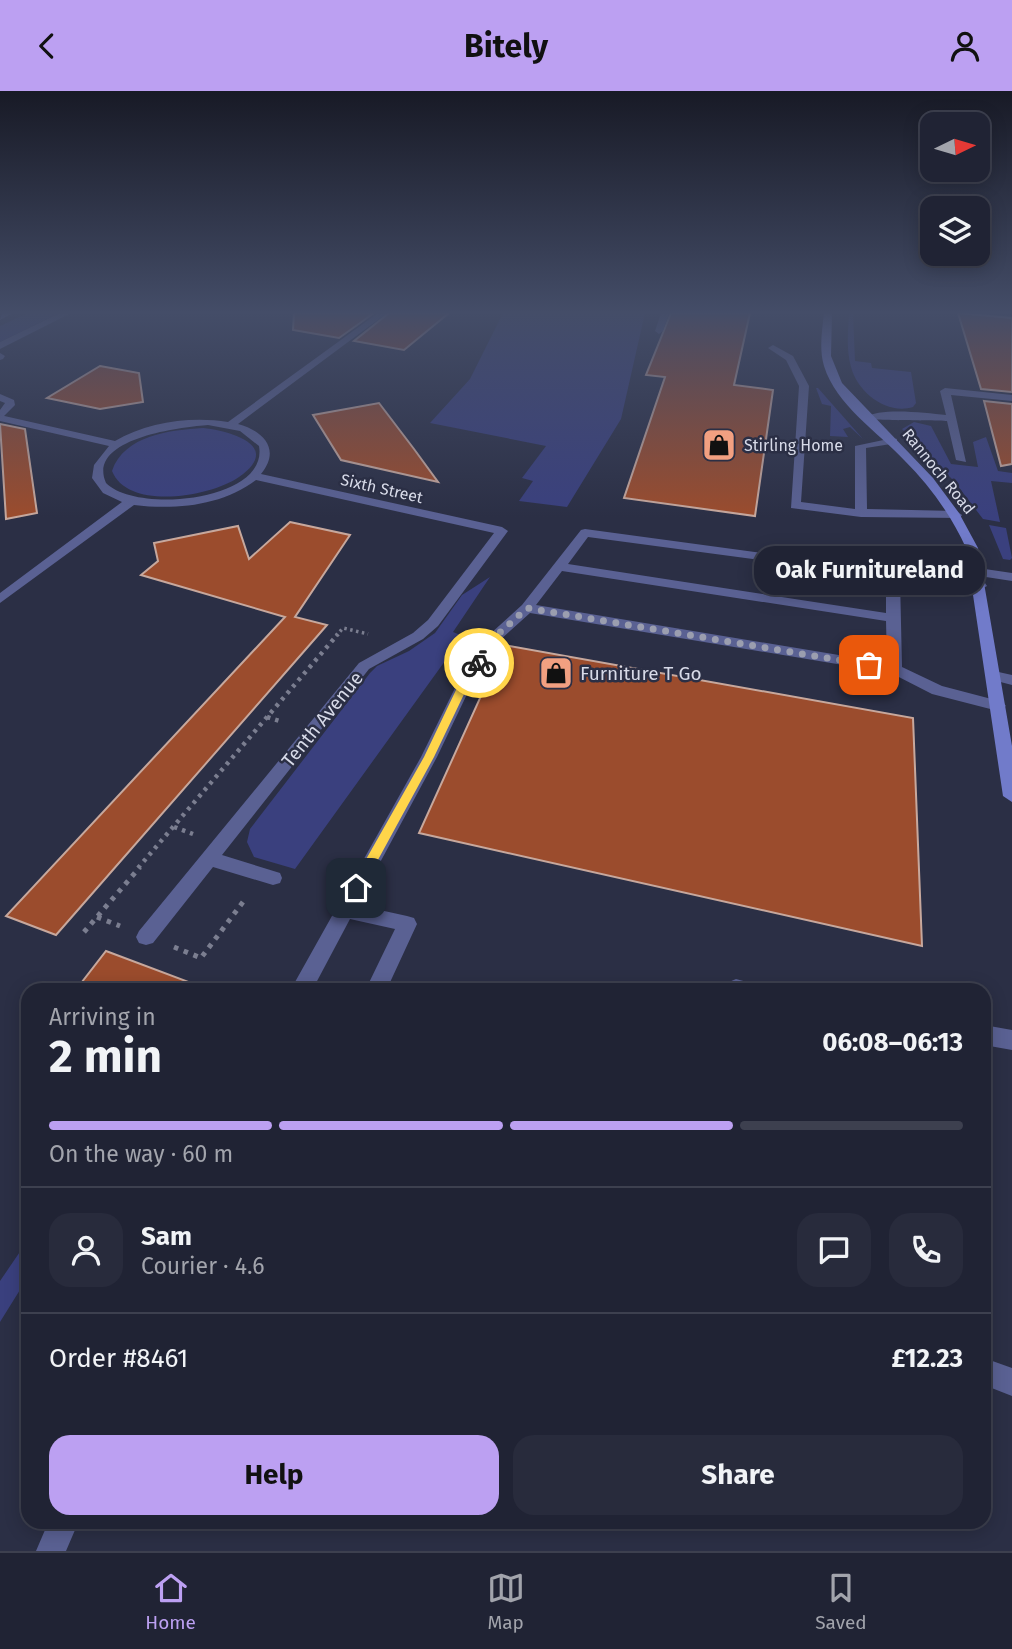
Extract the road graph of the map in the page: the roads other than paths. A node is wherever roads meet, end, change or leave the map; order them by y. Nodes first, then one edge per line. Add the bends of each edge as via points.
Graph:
1 (290, 381) edge
2 (800, 381) edge
3 (839, 381) edge
4 (0, 397) edge
5 (1012, 398) edge
6 (0, 417) edge
7 (869, 418) junction
8 (951, 418) junction
9 (230, 425) junction
10 (893, 441) junction
11 (117, 445) junction
12 (962, 460) dead end
13 (255, 476) junction
14 (131, 501) junction
15 (861, 513) junction
16 (956, 515) junction
17 (502, 531) joint
18 (560, 567) junction
19 (978, 572) junction
20 (893, 575) junction
21 (1012, 577) edge
22 (980, 586) junction
23 (0, 599) edge
24 (527, 608) junction
25 (893, 618) junction
26 (895, 669) junction
27 (994, 676) junction
28 (1012, 680) edge
29 (999, 706) junction
30 (1012, 796) edge
31 (208, 858) junction
32 (273, 878) dead end
33 (344, 910) junction
34 (146, 937) dead end
35 (305, 983) edge
36 (379, 983) edge
37 (991, 1036) edge
38 (1012, 1041) edge
39 (991, 1374) edge
40 (1012, 1382) edge
41 (60, 1529) edge
42 (51, 1551) edge

1 - 9 street
2 - 15 street via 805,399 795,505
3 - 7 street, Rannoch Road
4 - 6 street via 10,401
5 - 8 street via 945,391
6 - 11 street
7 - 8 street
7 - 10 street, Rannoch Road
8 - 12 street
9 - 11 street via 208,422 159,428
9 - 13 street via 255,435 268,451 266,463
10 - 15 street via 860,446
10 - 16 street, Rannoch Road
11 - 14 street via 98,466 97,477 114,495
13 - 14 street via 237,488 203,499 156,504
13 - 17 street, Sixth Street
14 - 23 street
15 - 16 street
16 - 19 street, Rannoch Road
17 - 31 street, Tenth Avenue via 433,623 364,666
18 - 20 street via 585,533
18 - 24 street
18 - 25 street
19 - 21 street
19 - 22 street, Rannoch Road
20 - 22 street
20 - 25 street
22 - 27 street, Rannoch Road
24 - 26 street
24 - 33 street via 495,637 461,690
25 - 26 street
26 - 29 street via 937,690
27 - 28 street
27 - 29 street, Rannoch Road
29 - 30 street, Rannoch Road
31 - 32 street
31 - 34 street, Tenth Avenue
33 - 35 street
33 - 36 street via 407,924
37 - 38 street
39 - 40 street
41 - 42 street

